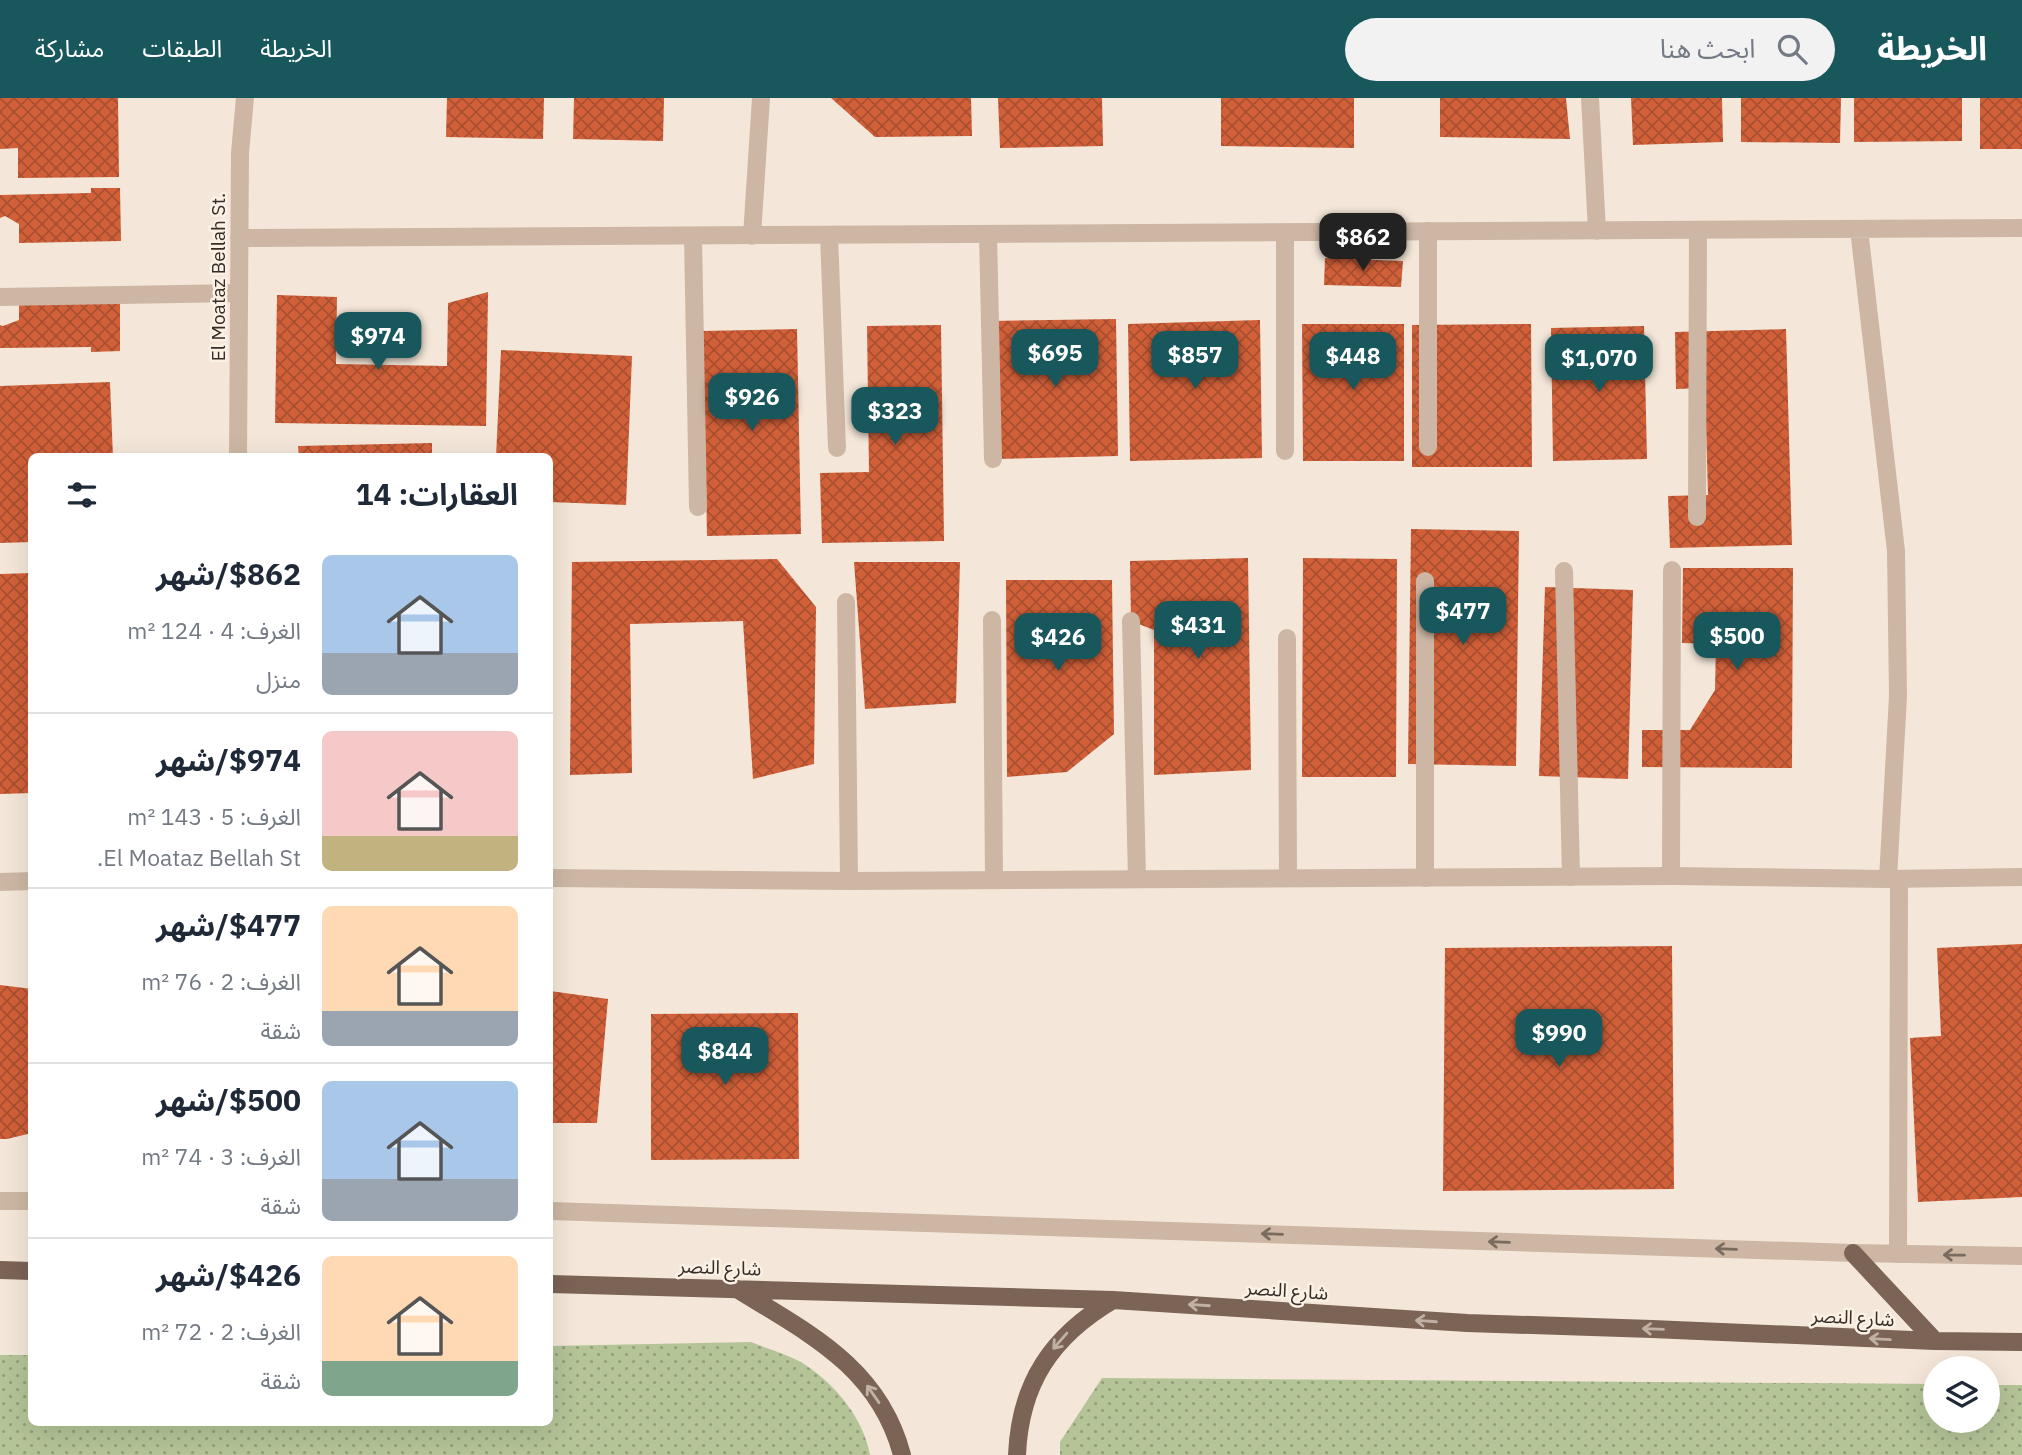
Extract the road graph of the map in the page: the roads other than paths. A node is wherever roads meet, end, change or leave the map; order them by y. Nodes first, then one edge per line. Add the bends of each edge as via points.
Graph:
1 (245, 98) edge
2 (761, 98) edge
3 (1590, 98) edge
4 (2022, 228) edge
5 (1859, 229) junction
6 (1698, 230) junction
7 (1428, 231) junction
8 (1597, 231) junction
9 (1285, 233) junction
10 (988, 234) junction
11 (828, 235) junction
12 (693, 236) junction
13 (752, 236) junction
14 (239, 238) junction
15 (239, 293) junction
16 (0, 297) edge
17 (1428, 447) dead end
18 (837, 448) dead end
19 (1285, 451) dead end
20 (237, 453) edge
21 (993, 458) dead end
22 (698, 507) dead end
23 (1698, 517) dead end
24 (1672, 570) dead end
25 (1564, 571) dead end
26 (1425, 581) dead end
27 (846, 602) dead end
28 (992, 620) dead end
29 (1131, 621) dead end
30 (1287, 638) dead end
31 (1671, 876) junction
32 (1425, 877) junction
33 (1571, 877) junction
34 (2022, 877) edge
35 (553, 878) edge
36 (1288, 878) junction
37 (1137, 879) junction
38 (1894, 879) junction
39 (994, 880) junction
40 (28, 881) edge
41 (849, 881) junction
42 (0, 882) edge
43 (0, 1201) edge
44 (28, 1201) edge
45 (553, 1211) edge
46 (1853, 1253) junction
47 (1898, 1254) junction
48 (2022, 1256) edge
49 (0, 1270) edge
50 (28, 1271) edge
51 (553, 1284) edge
52 (736, 1288) junction
53 (1113, 1300) junction
54 (1936, 1341) junction
55 (2022, 1342) edge
56 (902, 1455) edge
57 (1017, 1455) edge

1 - 14 street, El Moataz Bellah St.
2 - 13 street
3 - 8 street
4 - 5 street
5 - 6 street
5 - 38 street via 1896,551
6 - 8 street
6 - 23 street
7 - 8 street
7 - 9 street
7 - 17 street
9 - 10 street
9 - 19 street
10 - 11 street
10 - 21 street
11 - 13 street
11 - 18 street
12 - 13 street
12 - 14 street
12 - 22 street
14 - 15 street, El Moataz Bellah St.
15 - 16 street
15 - 20 street, El Moataz Bellah St.
24 - 31 street
25 - 33 street
26 - 32 street
27 - 41 street
28 - 39 street
29 - 37 street
30 - 36 street
31 - 33 street
31 - 38 street
32 - 33 street
32 - 36 street
34 - 38 street
35 - 41 street
36 - 37 street
37 - 39 street
38 - 47 street
39 - 41 street
40 - 42 street
43 - 44 street
46 -> 45 street
46 - 47 street
46 - 54 main road
48 -> 47 street
49 - 50 main road
51 - 52 main road, شارع النصر
52 - 53 main road, شارع النصر
56 -> 52 main road via 886,1413 847,1362
54 -> 53 main road, شارع النصر via 1467,1324
53 -> 57 main road via 1088,1314 1048,1355 1023,1407
54 - 55 main road, شارع النصر

